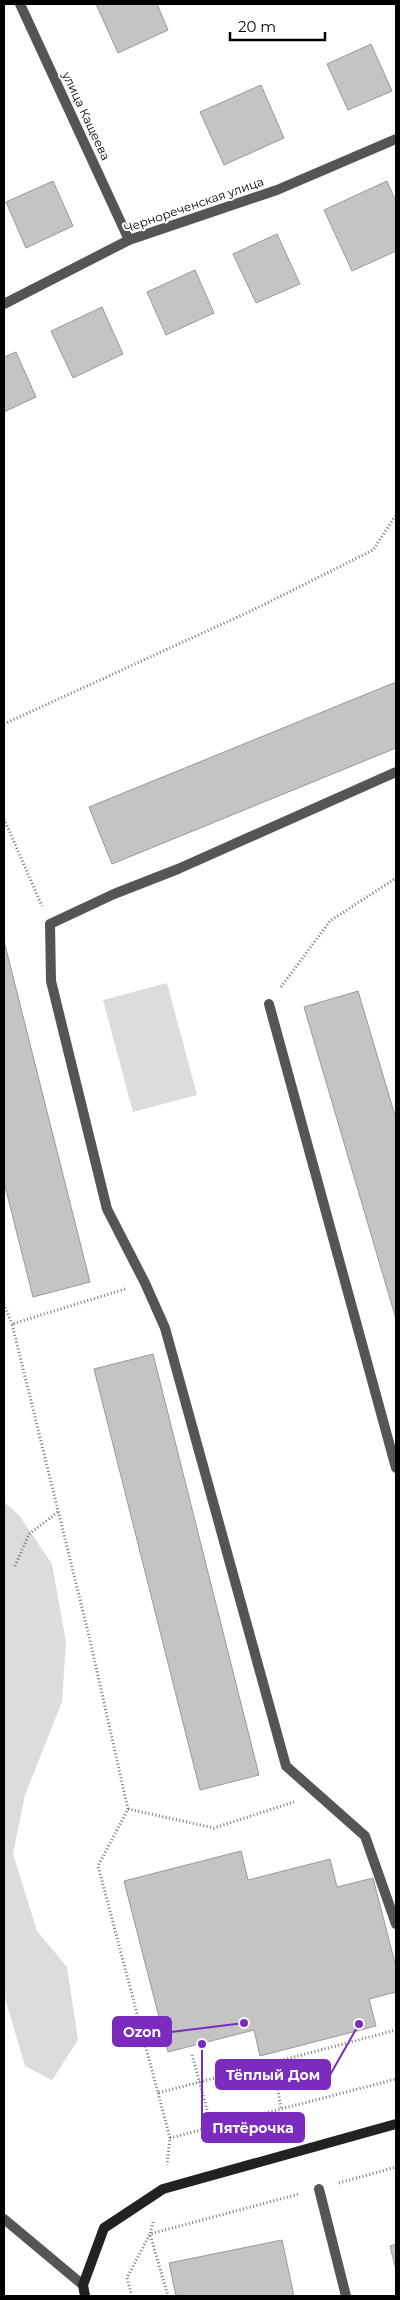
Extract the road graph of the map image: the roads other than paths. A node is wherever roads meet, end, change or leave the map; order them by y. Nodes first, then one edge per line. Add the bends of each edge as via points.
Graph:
1 (20, 4) edge
2 (396, 139) edge
3 (129, 240) junction
4 (4, 304) edge
5 (396, 772) edge
6 (268, 1004) road end
7 (396, 1468) edge
8 (396, 1924) edge
9 (396, 2124) edge
10 (319, 2189) road end
11 (4, 2219) edge
12 (83, 2285) junction
13 (84, 2296) edge
14 (346, 2296) edge

1 - 3 street, улица Кащеева
2 - 3 street, Чернореченская улица via 277,190
3 - 4 street, Чернореченская улица
5 - 8 street via 50,924 50,981 107,1209 166,1328 286,1766 365,1836
6 - 7 street
9 - 12 main road via 163,2189 104,2228
10 - 14 street
11 - 12 street
12 - 13 main road

